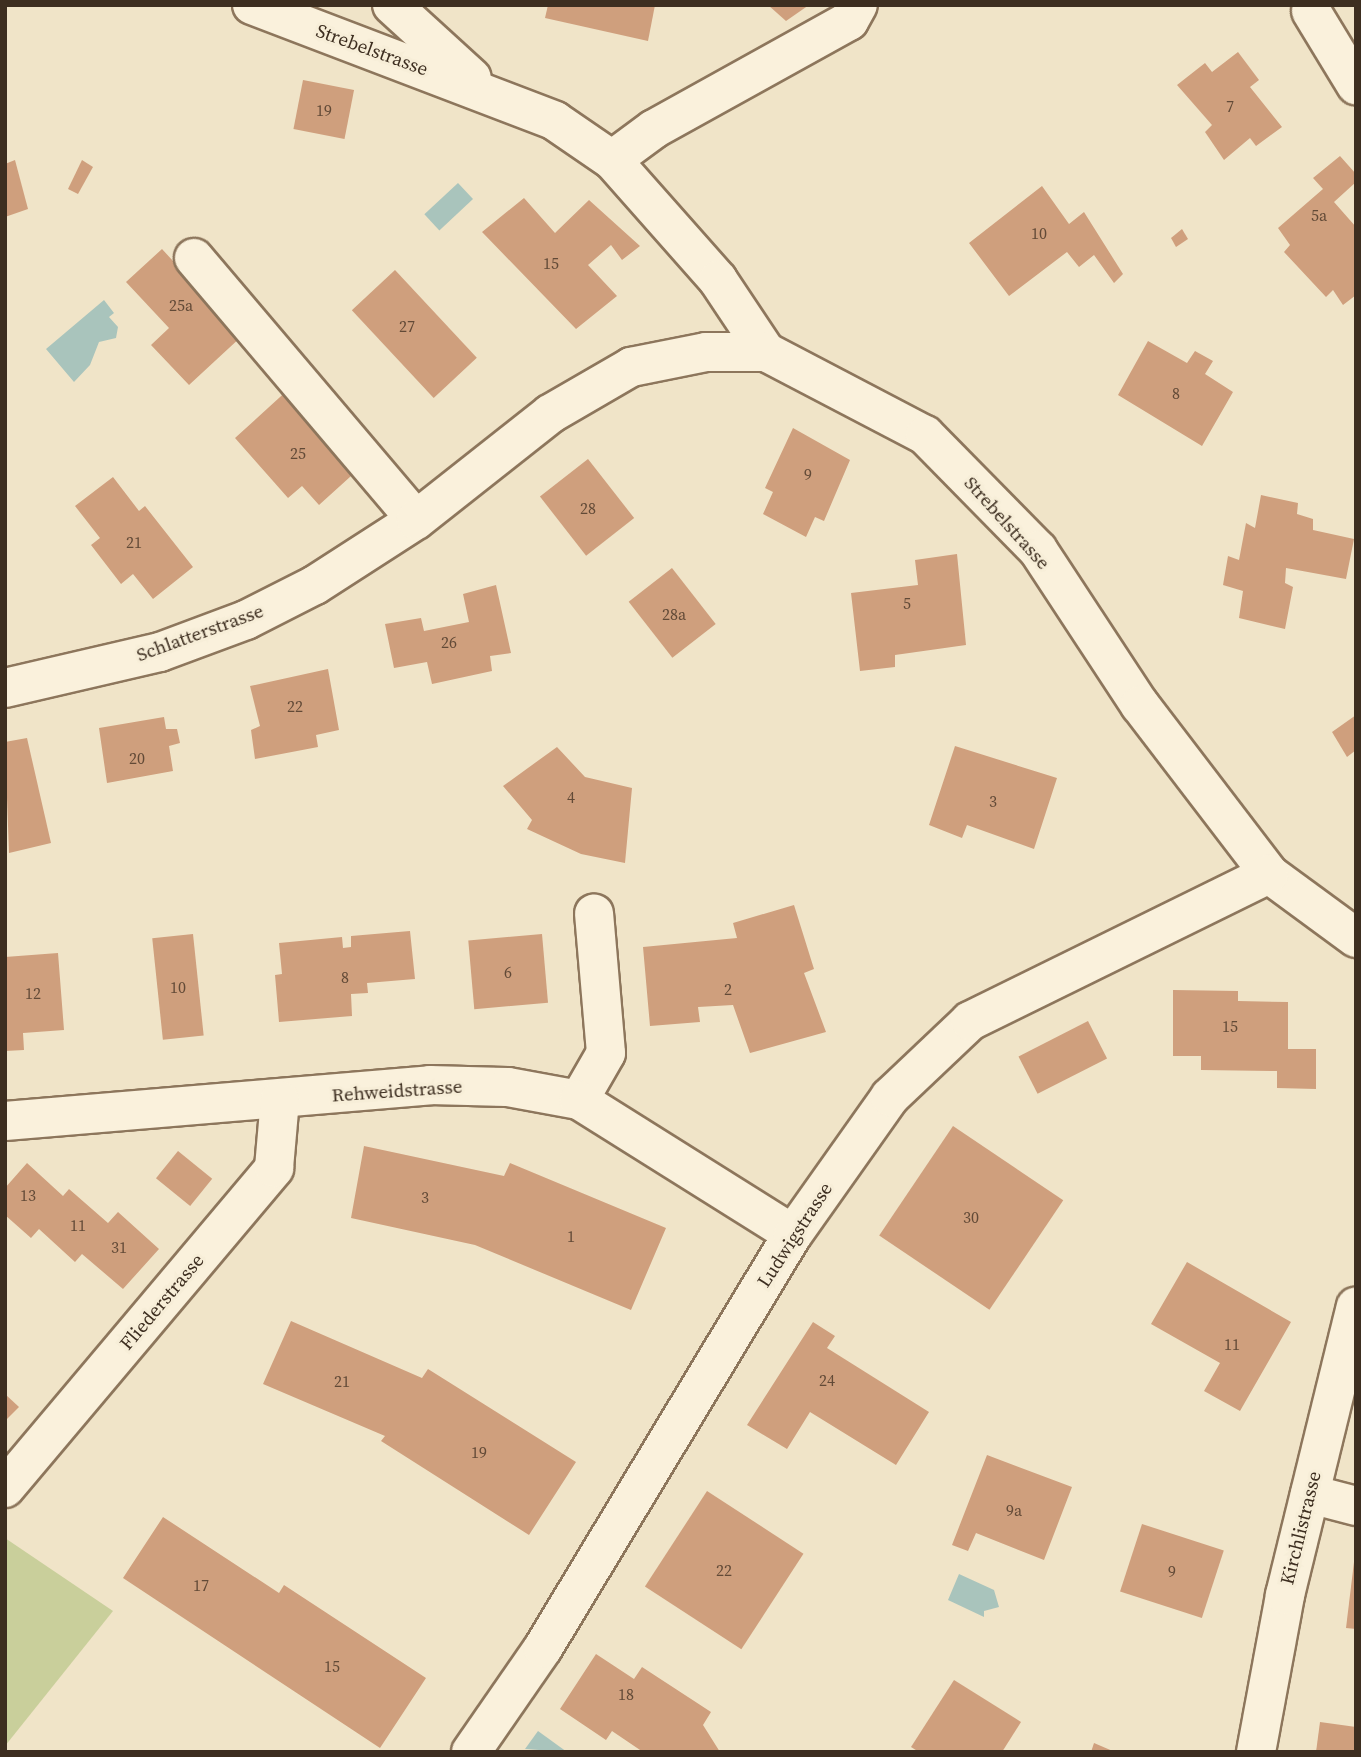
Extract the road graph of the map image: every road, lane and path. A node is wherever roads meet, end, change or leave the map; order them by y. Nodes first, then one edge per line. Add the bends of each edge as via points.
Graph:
1 (252, 5) edge
2 (391, 5) edge
3 (858, 5) edge
4 (1311, 11) dead end
5 (1356, 85) edge
6 (493, 95) junction
7 (612, 160) junction
8 (194, 258) dead end
9 (766, 352) junction
10 (416, 520) junction
11 (5, 688) edge
12 (1269, 874) junction
13 (594, 914) dead end
14 (1356, 938) edge
15 (280, 1100) junction
16 (579, 1100) junction
17 (5, 1121) edge
18 (793, 1234) junction
19 (1356, 1307) edge
20 (5, 1488) edge
21 (1310, 1494) junction
22 (1356, 1506) edge
23 (471, 1752) edge
24 (1256, 1752) edge

1 - 6 street, Strebelstrasse
2 - 6 street, Strebelstrasse
3 - 7 street via 849,20 654,129
4 - 5 street
6 - 7 street, Strebelstrasse via 555,121
7 - 9 street, Strebelstrasse via 718,280
8 - 10 street
9 - 10 street, Schlatterstrasse via 706,352 631,367 550,414
9 - 12 street, Strebelstrasse via 925,435 1029,541 1140,705
10 - 11 street, Schlatterstrasse via 316,585 246,621 160,652
12 - 14 street, Strebelstrasse
12 - 18 street, Ludwigstrasse via 970,1021 890,1097
13 - 16 street via 606,1053
15 - 16 street, Rehweidstrasse via 430,1085 508,1087
15 - 17 street, Rehweidstrasse
15 - 20 street, Fliederstrasse via 274,1168
16 - 18 street, Rehweidstrasse
18 - 23 street, Ludwigstrasse via 543,1648
19 - 21 street, Kirchlistrasse
21 - 22 street
21 - 24 street, Kirchlistrasse via 1285,1595

